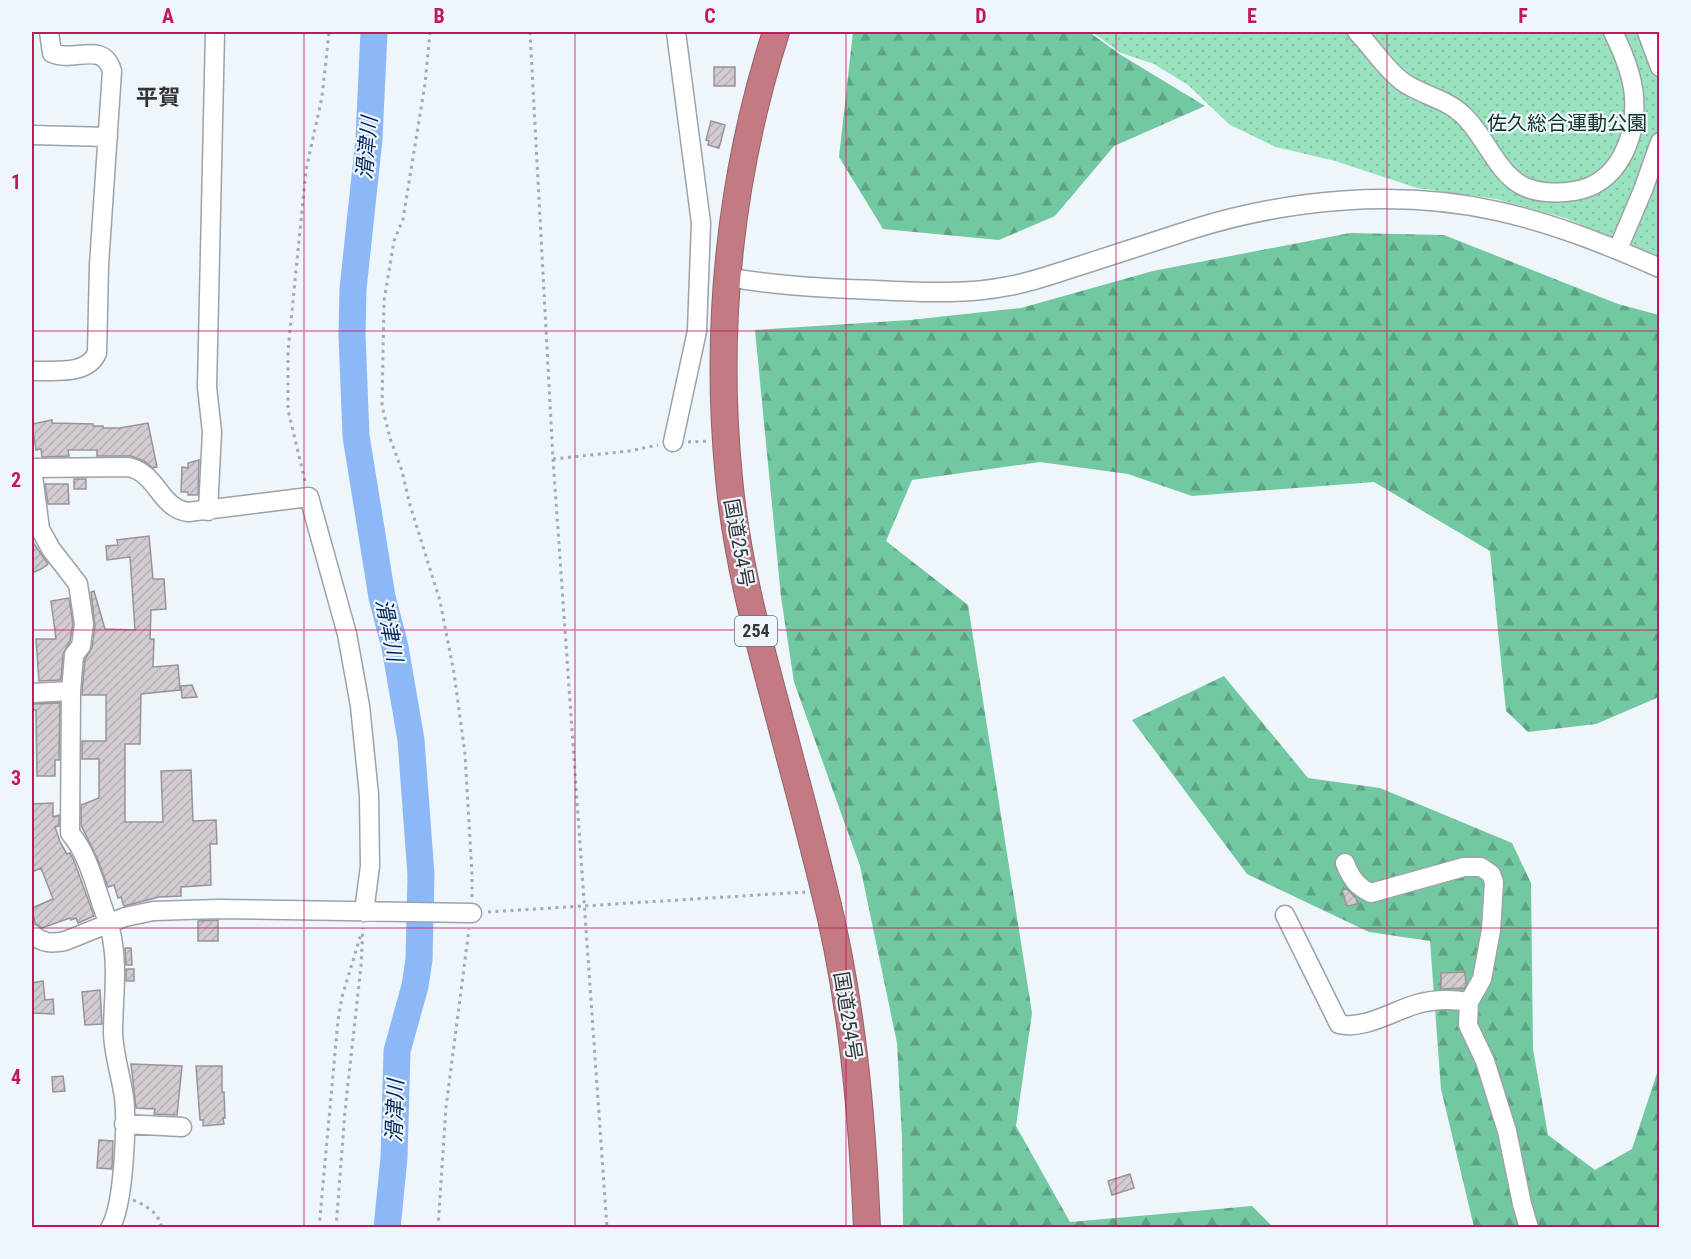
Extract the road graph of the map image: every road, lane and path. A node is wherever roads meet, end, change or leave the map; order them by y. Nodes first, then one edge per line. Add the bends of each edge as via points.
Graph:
1 (49, 32) edge
2 (215, 32) edge
3 (329, 32) edge
4 (430, 32) edge
5 (530, 32) edge
6 (676, 32) edge
7 (776, 32) edge
8 (1357, 32) edge
9 (1613, 32) edge
10 (1647, 32) edge
11 (1659, 67) edge
12 (32, 135) edge
13 (108, 137) junction
14 (1659, 142) edge
15 (1617, 249) junction
16 (1659, 268) edge
17 (727, 277) junction
18 (32, 372) edge
19 (726, 440) junction
20 (673, 442) junction
21 (553, 459) junction
22 (309, 497) junction
23 (208, 511) junction
24 (71, 691) junction
25 (32, 693) edge
26 (1345, 863) dead end
27 (825, 891) junction
28 (584, 907) junction
29 (470, 913) junction
30 (1286, 915) dead end
31 (365, 918) junction
32 (108, 924) junction
33 (32, 934) edge
34 (1469, 1002) junction
35 (124, 1124) junction
36 (182, 1127) dead end
37 (120, 1194) junction
38 (110, 1227) edge
39 (162, 1227) edge
40 (319, 1227) edge
41 (336, 1227) edge
42 (438, 1227) edge
43 (607, 1227) edge
44 (867, 1227) edge
45 (1529, 1227) edge

1 - 13 street via 52,53 95,54 109,61 112,71
2 - 23 street
3 - 22 path via 322,97 306,170 288,351 288,410
4 - 29 path via 402,219 394,241 384,301 382,406 440,601 454,673 465,754 472,874
5 - 21 path
6 - 20 street via 702,240 697,331
7 - 17 highway, 国道254号 / 254 via 746,149
8 - 9 street via 1402,81 1461,112 1478,130 1505,172 1537,190 1568,192 1590,187 1605,177 1621,159 1631,136 1634,96 1629,69
10 - 11 street
12 - 13 street
13 - 18 street via 97,353 82,368
14 - 15 street
15 - 16 street
15 - 17 street via 1541,223 1472,206 1359,200 1255,213 993,289 925,292 813,288
17 - 19 highway, 国道254号 / 254
19 - 20 path
19 - 27 highway, 国道254号 / 254 via 735,523 757,635
20 - 21 path
21 - 28 path
22 - 23 street
22 - 31 street via 347,634 360,706 369,795 370,866
23 - 24 street via 178,511 138,469 32,468 40,529 78,584 84,624 81,646 74,655
24 - 25 street
24 - 32 street via 70,833 80,845
26 - 34 street via 1361,889 1371,893 1464,867 1481,867 1491,874 1491,930 1482,979
27 - 28 path
27 - 44 highway, 国道254号 / 254 via 851,1022
28 - 29 path
28 - 43 path
29 - 31 street
29 - 42 path via 446,1107
30 - 34 street via 1339,1024 1354,1026 1418,1004 1453,999
31 - 32 street via 218,909 162,910
31 - 40 path via 338,1020
31 - 41 path
32 - 33 street via 54,944
32 - 35 street via 115,967 113,1035 124,1096
34 - 45 street via 1468,1025 1485,1061 1507,1131
35 - 36 street
35 - 37 street
37 - 38 street
37 - 39 path via 154,1212

